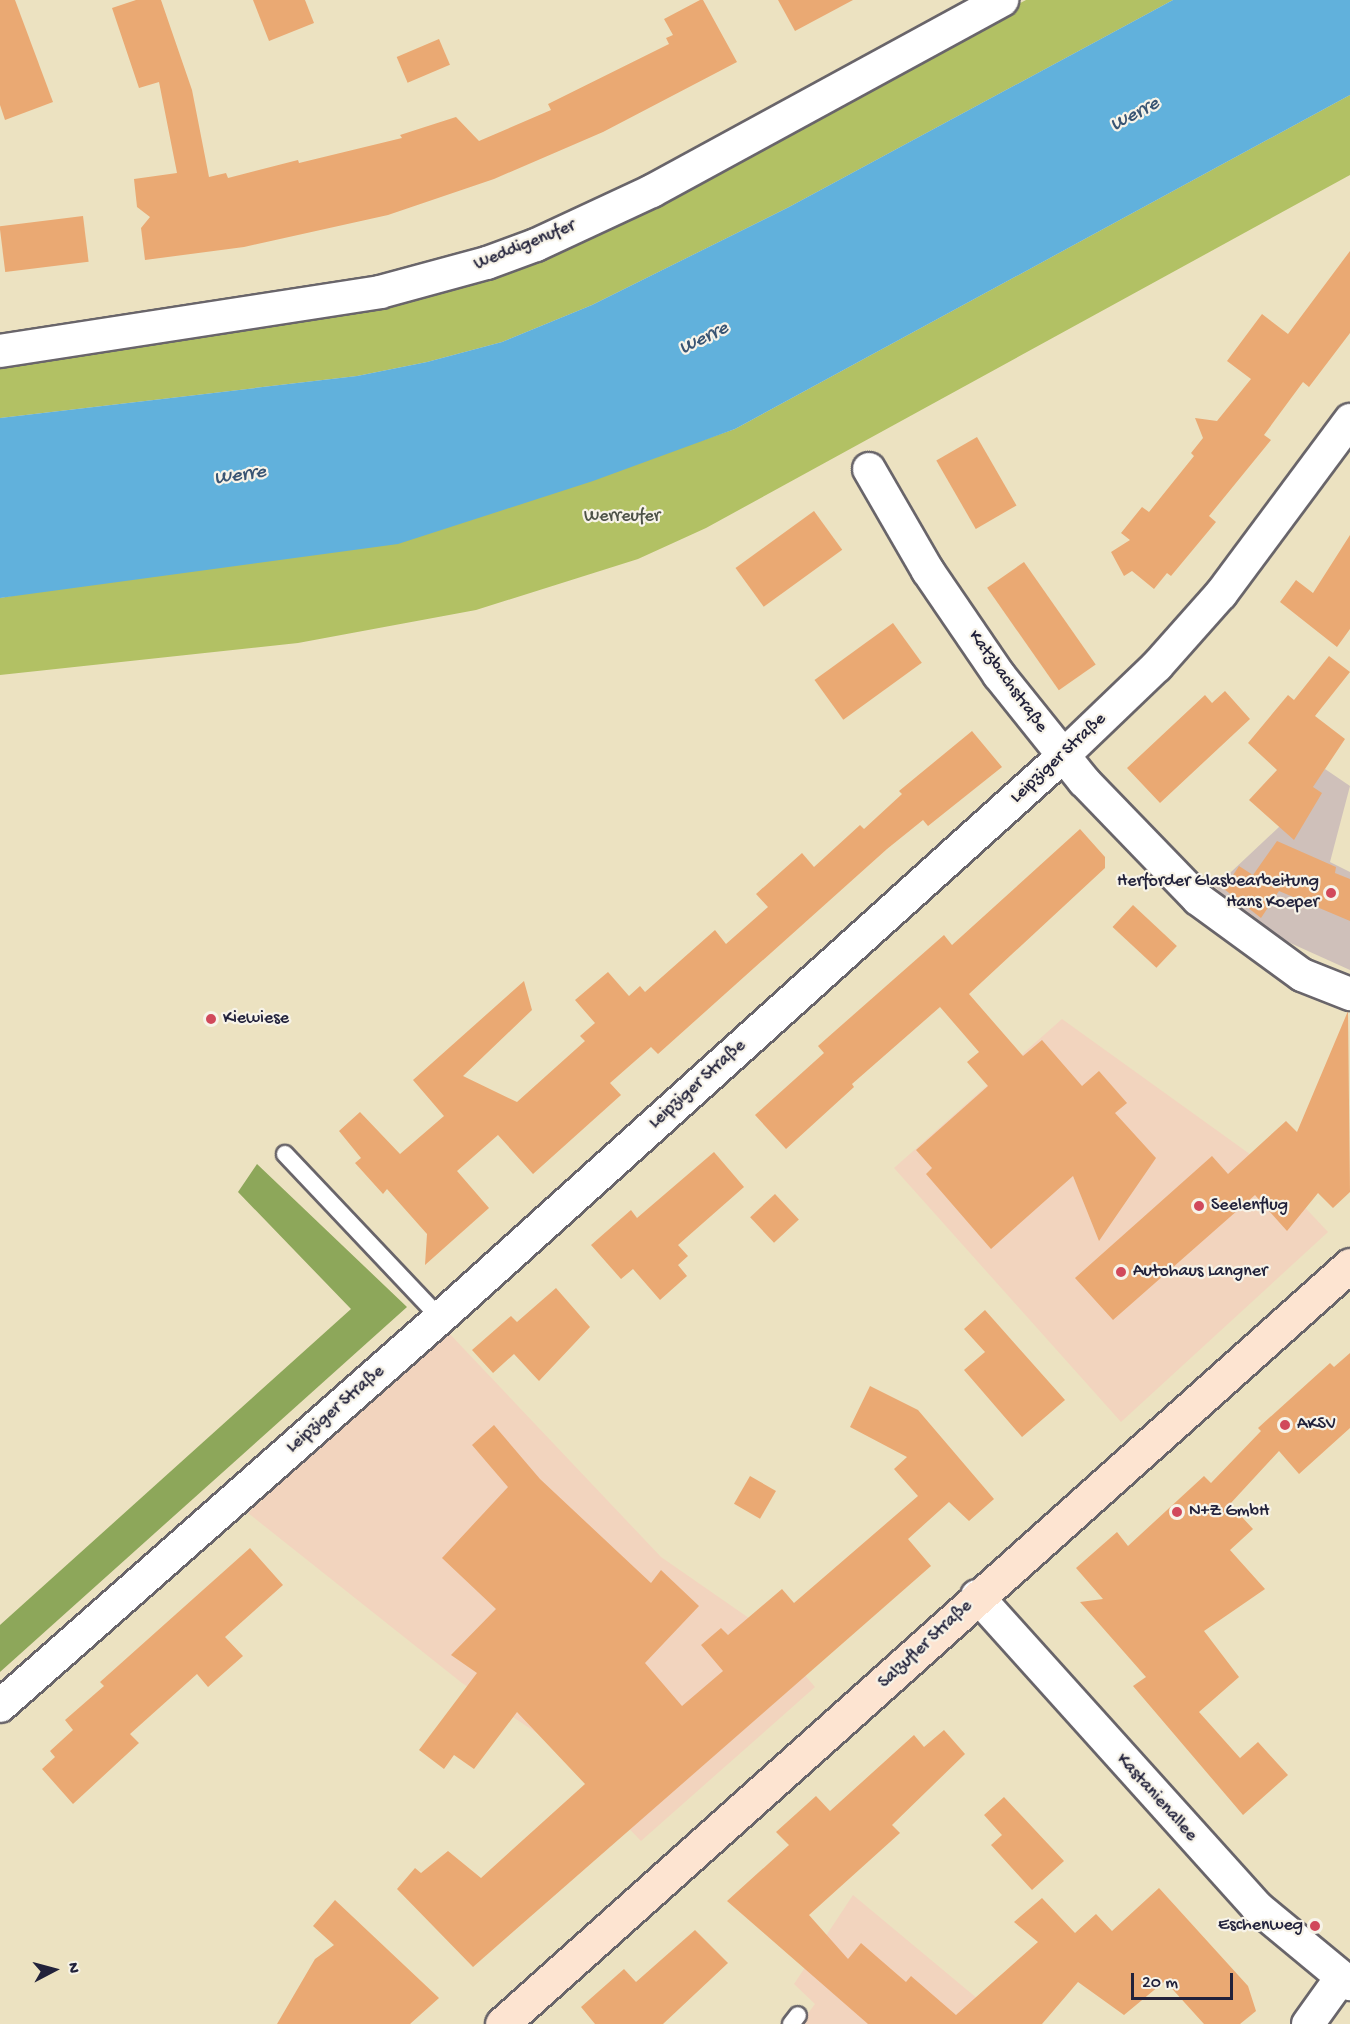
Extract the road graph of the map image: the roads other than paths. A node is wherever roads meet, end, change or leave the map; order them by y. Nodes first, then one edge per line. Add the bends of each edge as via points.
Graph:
1 (1002, 0) edge
2 (0, 351) edge
3 (1350, 420) edge
4 (869, 469) dead end
5 (1062, 758) junction
6 (1350, 994) edge
7 (285, 1154) dead end
8 (1350, 1265) edge
9 (440, 1318) junction
10 (977, 1596) junction
11 (0, 1706) edge
12 (1345, 1981) edge
13 (502, 2024) edge
14 (1308, 2024) edge

1 - 2 street, Weddigenufer via 652,191 536,245 487,263 380,292
3 - 5 street, Leipziger Straße via 1221,594 1157,666
4 - 5 street, Katzbachstraße via 927,571
5 - 6 street, Katzbachstraße via 1198,899 1302,975
5 - 9 street, Leipziger Straße
7 - 9 lane
8 - 10 main road, Salzufler Straße
9 - 11 street, Leipziger Straße
10 - 12 street, Kastanienallee via 1257,1907
10 - 13 main road, Salzufler Straße via 909,1663
12 - 14 street

